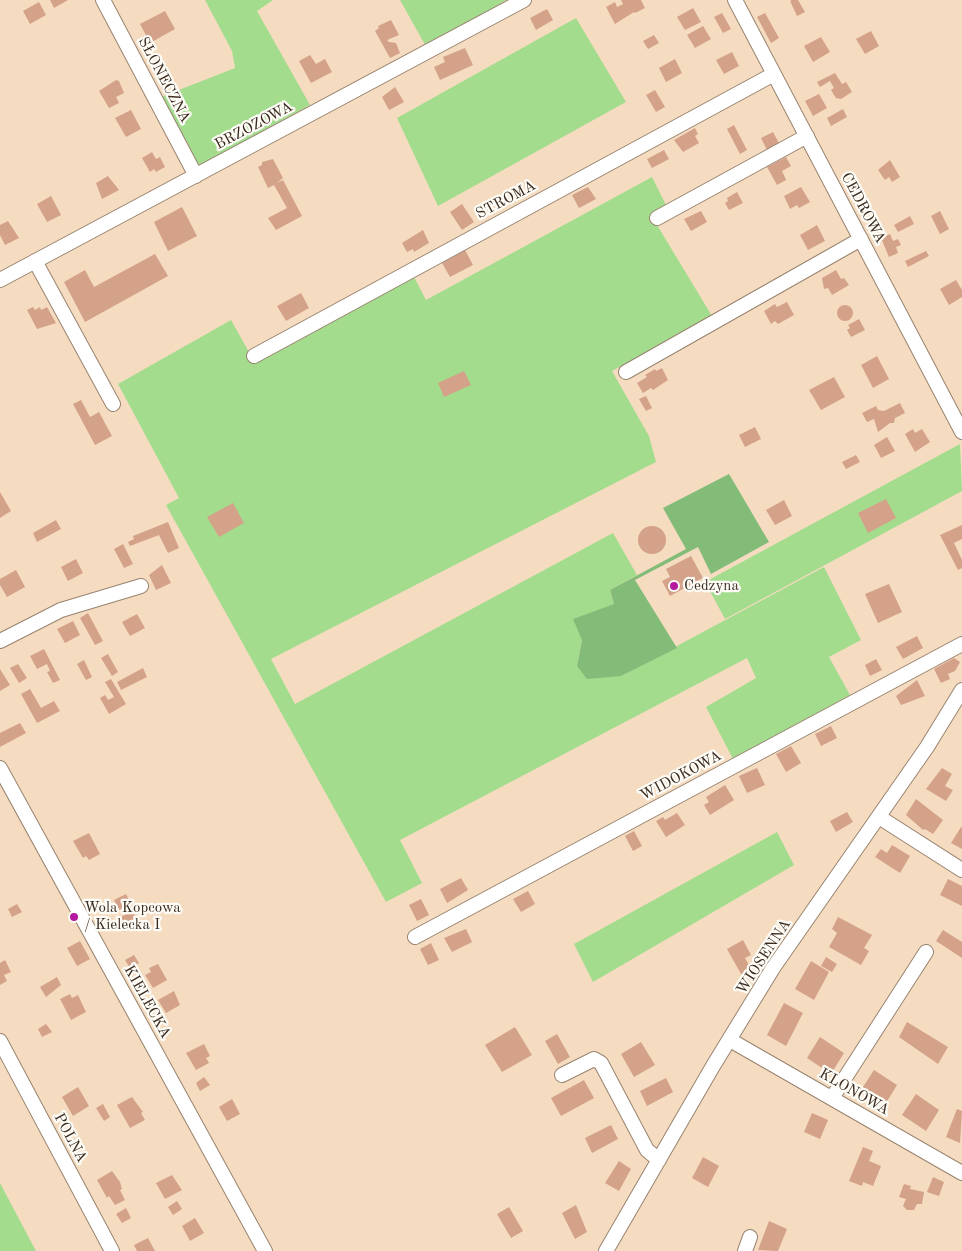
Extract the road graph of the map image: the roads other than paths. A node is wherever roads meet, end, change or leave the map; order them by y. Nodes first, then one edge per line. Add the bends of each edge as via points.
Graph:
1 (103, 0) edge
2 (524, 0) edge
3 (735, 0) edge
4 (774, 74) junction
5 (807, 136) junction
6 (196, 176) junction
7 (657, 218) dead end
8 (861, 238) junction
9 (35, 261) junction
10 (0, 280) edge
11 (254, 356) dead end
12 (626, 372) dead end
13 (113, 404) dead end
14 (962, 432) edge
15 (141, 586) dead end
16 (0, 641) edge
17 (962, 644) edge
18 (962, 690) edge
19 (0, 768) edge
20 (879, 817) junction
21 (962, 870) edge
22 (415, 937) dead end
23 (926, 952) dead end
24 (730, 1040) junction
25 (0, 1041) edge
26 (562, 1075) dead end
27 (832, 1098) junction
28 (659, 1160) junction
29 (962, 1173) edge
30 (750, 1238) dead end
31 (112, 1251) edge
32 (265, 1251) edge
33 (606, 1251) edge
34 (745, 1251) edge

1 - 6 street, SŁONECZNA
2 - 6 street, BRZOZOWA
3 - 4 street, CEDROWA
4 - 5 street, CEDROWA
4 - 11 street, STROMA
5 - 7 street
5 - 8 street, CEDROWA
6 - 9 street, BRZOZOWA
8 - 12 street
8 - 14 street, CEDROWA
9 - 10 street, BRZOZOWA
9 - 13 street
15 - 16 street via 61,610
17 - 22 street, WIDOKOWA
18 - 20 street, WIOSENNA
19 - 32 street, KIELECKA
20 - 21 street
20 - 24 street, WIOSENNA via 773,968
23 - 27 street
24 - 27 street, KLONOWA
24 - 28 street, WIOSENNA
25 - 31 street, POLNA
26 - 28 street via 594,1059 601,1063 648,1150
27 - 29 street, KLONOWA
28 - 33 street, WIOSENNA
30 - 34 street

